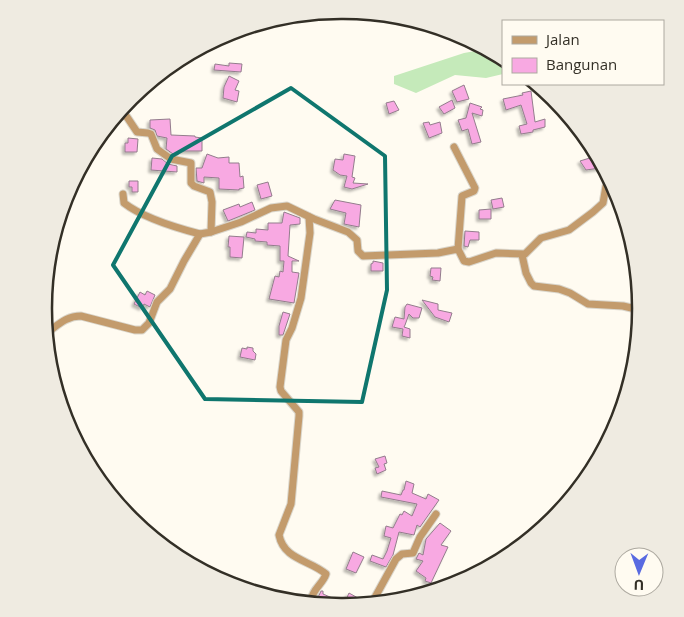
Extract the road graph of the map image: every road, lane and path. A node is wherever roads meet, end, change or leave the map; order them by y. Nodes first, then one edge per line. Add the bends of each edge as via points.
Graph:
1 (125, 116) edge
2 (454, 147) dead end
3 (606, 188) edge
4 (123, 194) dead end
5 (308, 217) junction
6 (211, 232) junction
7 (200, 234) junction
8 (458, 249) junction
9 (522, 255) junction
10 (632, 308) edge
11 (53, 328) edge
12 (436, 514) dead end
13 (375, 596) edge
14 (312, 597) edge

1 - 6 street via 137,132 150,134 162,153 171,159 191,163 191,183 210,192
2 - 8 street via 475,188 462,196
3 - 9 street via 603,203 593,212 569,230 541,238
4 - 7 street via 124,203 128,206
5 - 6 street via 287,206 271,208
5 - 8 street via 348,232 357,240 358,251 363,256 438,253
5 - 14 street via 310,233 301,298 286,340 280,387 299,416 291,504 279,535 291,555 326,574
6 - 7 street
7 - 11 street via 170,289 157,302 144,329 135,330 81,316 73,316
8 - 9 street via 467,262 496,252
9 - 10 street via 526,273 534,286 559,288 588,304
12 - 13 street via 413,553 402,554 396,559

